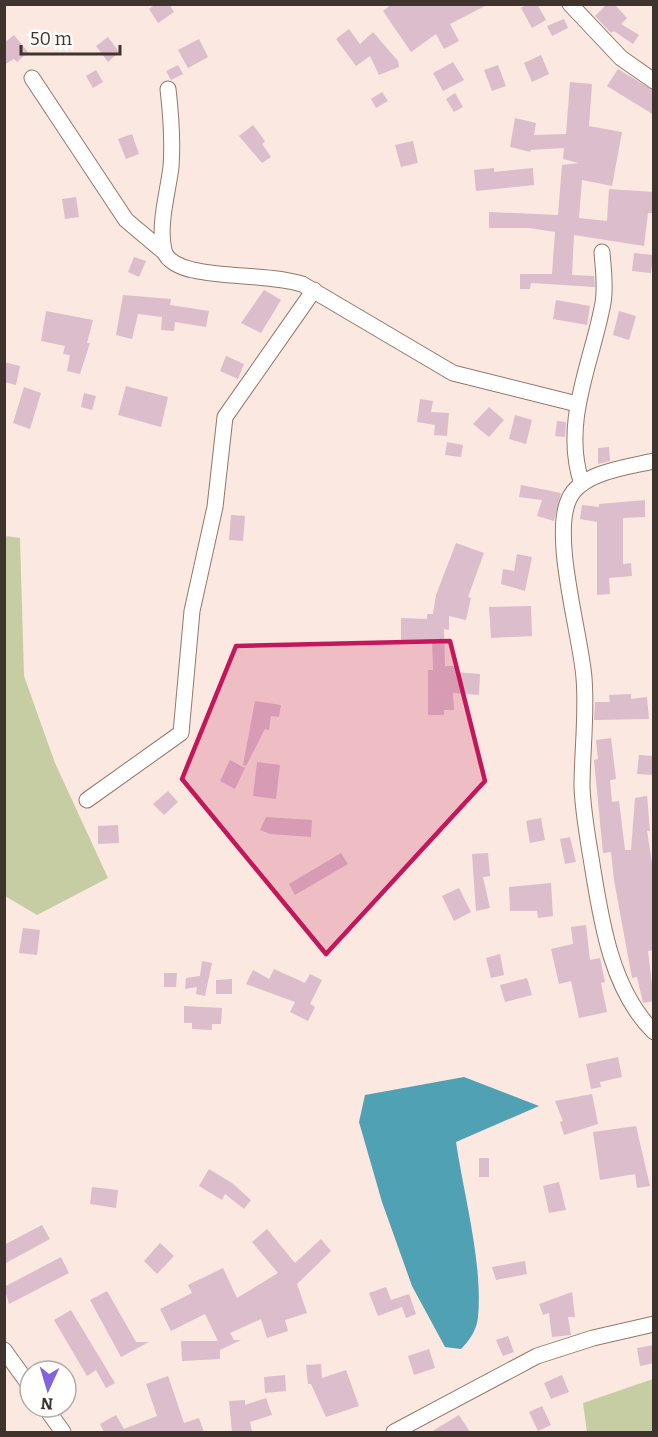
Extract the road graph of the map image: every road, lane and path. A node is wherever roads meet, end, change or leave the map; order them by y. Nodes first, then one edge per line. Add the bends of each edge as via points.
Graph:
1 (570, 4) edge
2 (32, 78) dead end
3 (654, 81) edge
4 (168, 89) dead end
5 (164, 252) junction
6 (602, 252) dead end
7 (314, 290) junction
8 (578, 404) junction
9 (654, 461) edge
10 (582, 484) junction
11 (87, 800) dead end
12 (654, 1032) edge
13 (654, 1324) edge
14 (4, 1350) edge
15 (18, 1369) edge
16 (54, 1419) edge
17 (63, 1432) edge
18 (394, 1432) edge

1 - 3 street via 621,58
2 - 5 street via 126,220
4 - 5 street via 172,123
5 - 7 street via 190,270 281,278
6 - 8 street via 603,301
7 - 8 street via 453,373
7 - 11 street via 225,417 215,507 192,611 181,733
8 - 10 street via 573,450
9 - 10 street
10 - 12 street via 569,498 564,522 584,678 582,789 586,836 600,918 618,971 634,1007
13 - 18 street via 537,1356
14 - 15 street
16 - 17 street

